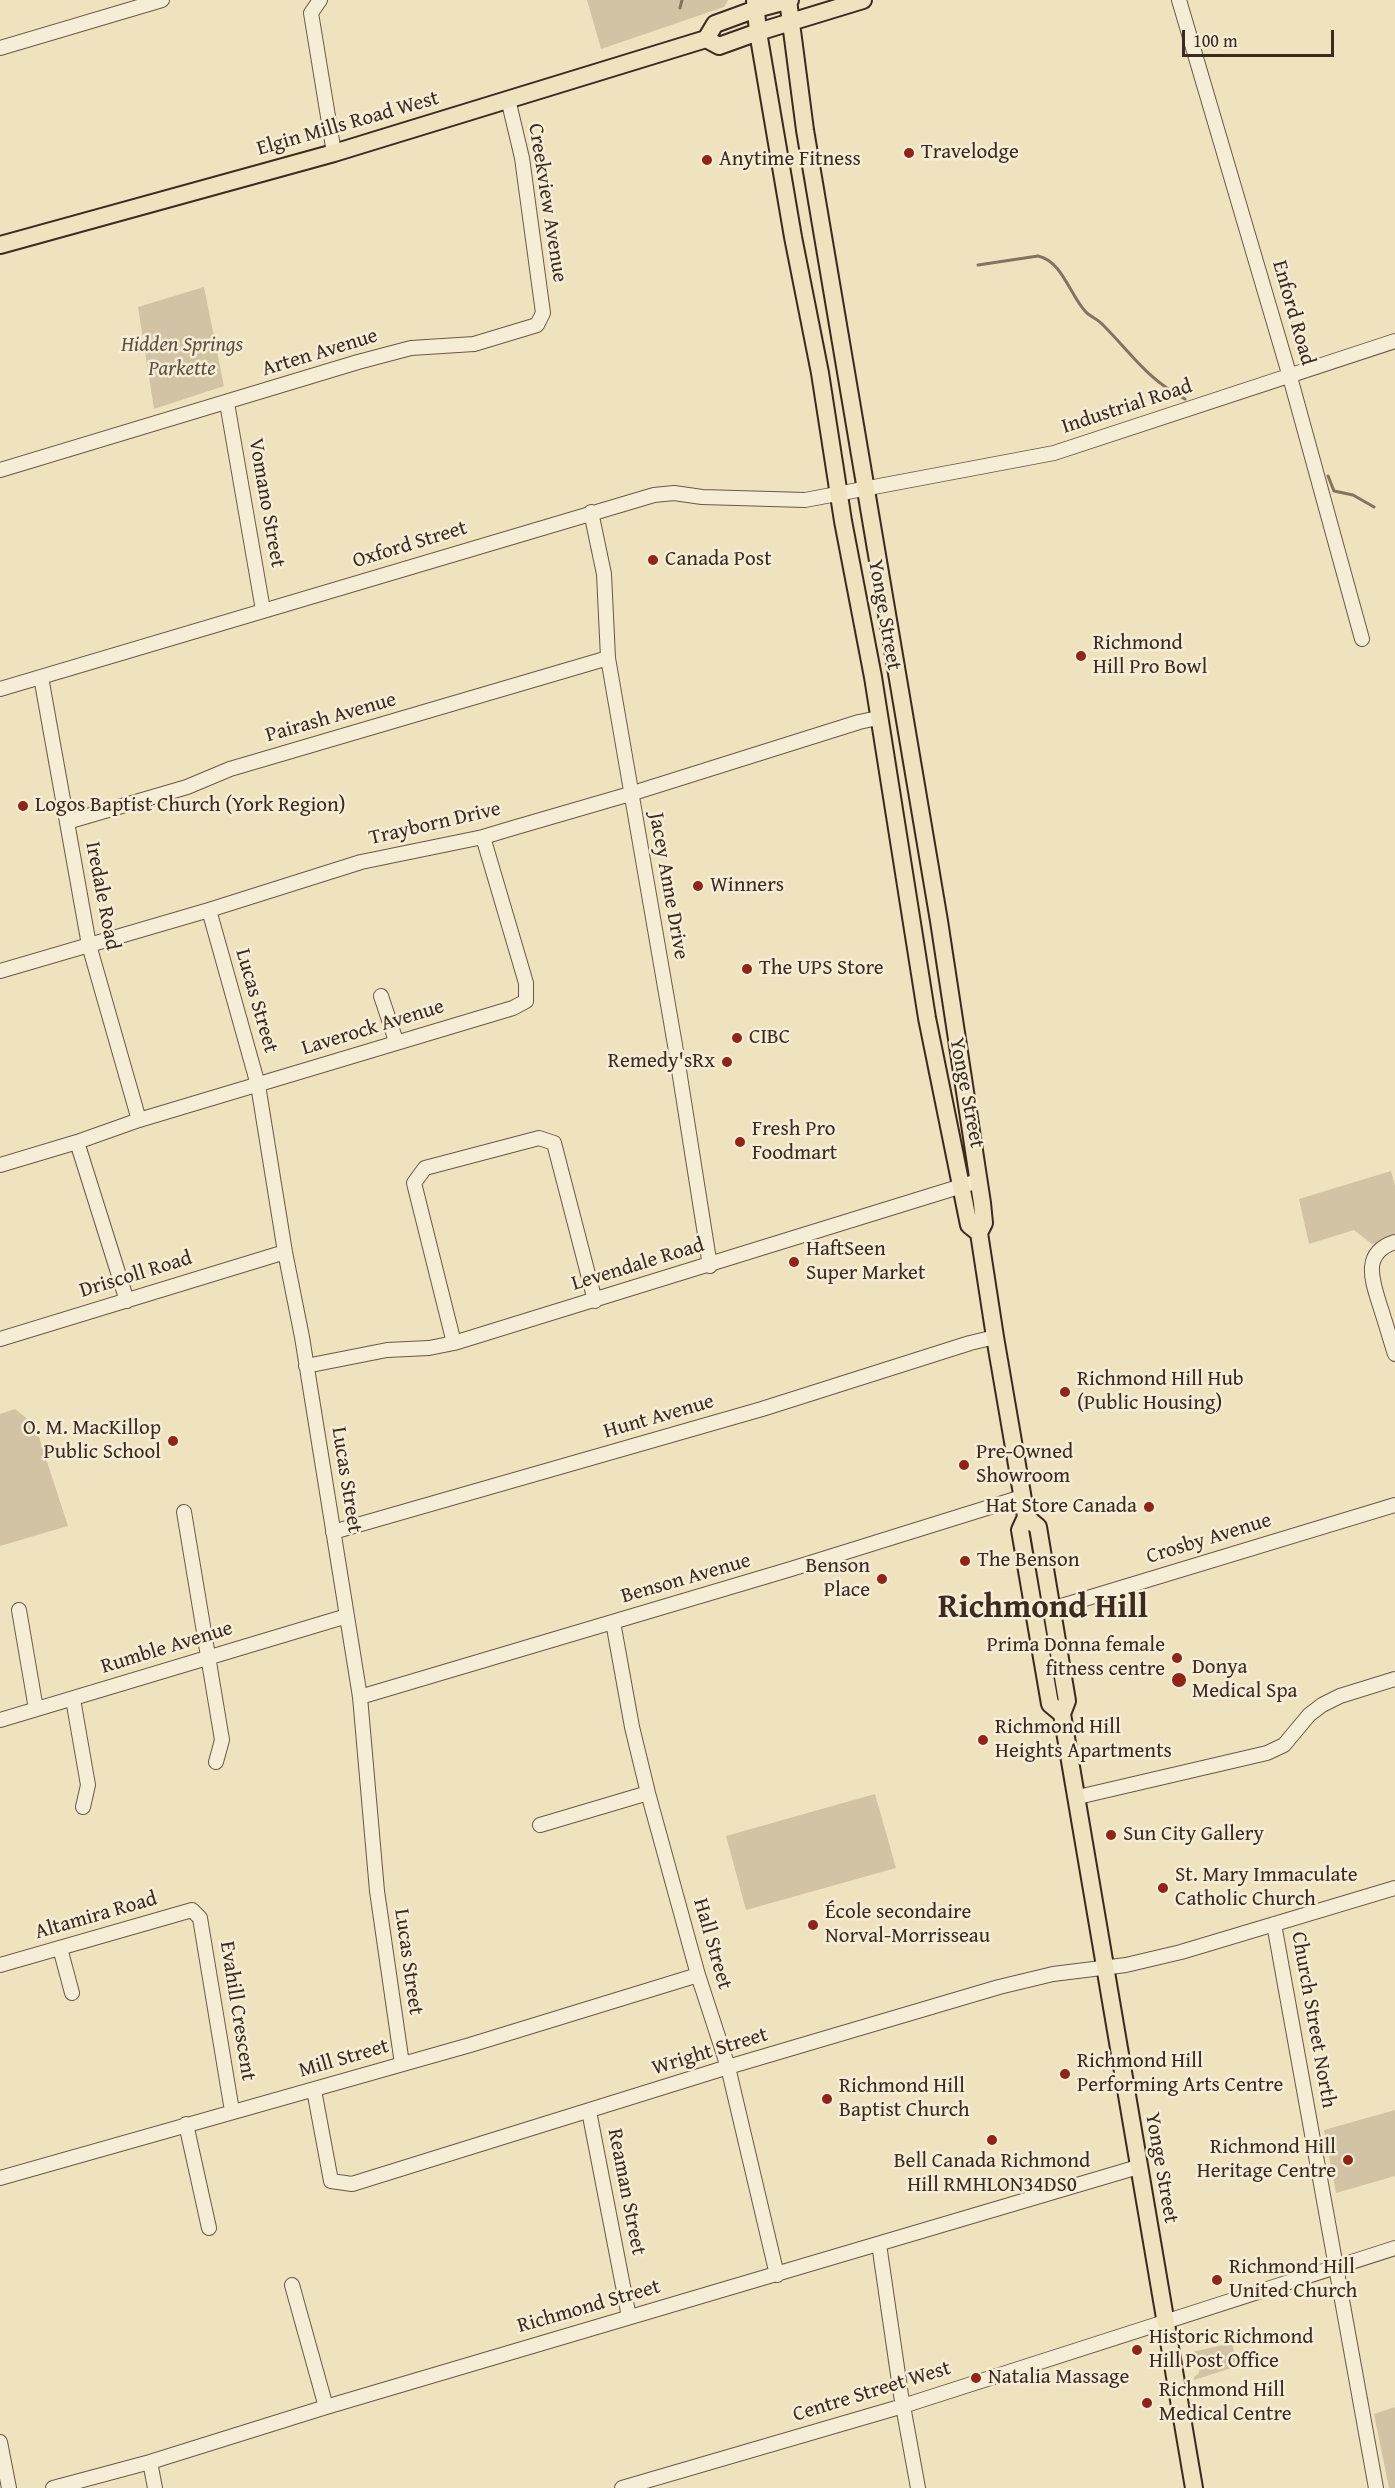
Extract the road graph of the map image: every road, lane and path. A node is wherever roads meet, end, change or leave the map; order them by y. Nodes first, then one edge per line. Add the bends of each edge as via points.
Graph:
1 (162, 0) edge
2 (320, 0) edge
3 (789, 0) edge
4 (862, 0) edge
5 (1179, 0) edge
6 (755, 4) edge
7 (789, 23) junction
8 (758, 32) junction
9 (706, 39) junction
10 (0, 48) edge
11 (508, 99) junction
12 (334, 153) junction
13 (0, 245) edge
14 (543, 313) joint
15 (1395, 341) edge
16 (1290, 377) junction
17 (226, 403) junction
18 (0, 470) edge
19 (865, 490) junction
20 (840, 495) junction
21 (591, 512) junction
22 (263, 610) junction
23 (1362, 639) dead end
24 (608, 658) junction
25 (41, 677) junction
26 (0, 689) edge
27 (878, 718) junction
28 (630, 794) junction
29 (67, 822) junction
30 (483, 837) junction
31 (209, 910) junction
32 (88, 945) junction
33 (0, 971) edge
34 (381, 996) dead end
35 (396, 1041) junction
36 (258, 1085) junction
37 (139, 1120) junction
38 (76, 1142) junction
39 (0, 1165) edge
40 (970, 1183) junction
41 (1395, 1242) edge
42 (285, 1252) junction
43 (710, 1266) junction
44 (127, 1301) junction
45 (595, 1301) junction
46 (994, 1337) junction
47 (0, 1339) edge
48 (454, 1344) junction
49 (1395, 1354) edge
50 (306, 1366) junction
51 (1022, 1497) junction
52 (1395, 1505) edge
53 (184, 1512) dead end
54 (1026, 1517) junction
55 (333, 1532) junction
56 (1052, 1607) junction
57 (19, 1610) dead end
58 (1035, 1614) junction
59 (347, 1616) junction
60 (613, 1622) junction
61 (210, 1657) junction
62 (1395, 1679) edge
63 (360, 1697) junction
64 (73, 1699) junction
65 (36, 1709) junction
66 (1062, 1714) junction
67 (0, 1720) edge
68 (216, 1762) dead end
69 (648, 1793) junction
70 (1078, 1797) junction
71 (83, 1807) dead end
72 (540, 1825) dead end
73 (1395, 1888) edge
74 (200, 1918) joint
75 (1274, 1924) junction
76 (60, 1948) junction
77 (0, 1965) edge
78 (1104, 1966) junction
79 (698, 1975) junction
80 (72, 1993) dead end
81 (402, 2064) junction
82 (728, 2067) junction
83 (314, 2090) junction
84 (232, 2111) junction
85 (589, 2111) junction
86 (186, 2124) junction
87 (1138, 2168) junction
88 (0, 2178) edge
89 (209, 2228) dead end
90 (879, 2244) junction
91 (1395, 2248) edge
92 (1336, 2266) junction
93 (777, 2275) junction
94 (292, 2285) dead end
95 (629, 2316) junction
96 (1166, 2320) junction
97 (903, 2406) junction
98 (326, 2407) junction
99 (0, 2442) edge
100 (150, 2462) junction
101 (9, 2488) edge
102 (53, 2488) edge
103 (154, 2488) edge
104 (622, 2488) edge
105 (918, 2488) edge
106 (1194, 2488) edge
107 (1376, 2488) edge

1 - 10 street
2 - 12 street via 311,13
3 - 6 main road, Elgin Mills Road West
3 - 7 main road, Yonge Street
4 - 7 main road, Elgin Mills Road West
5 - 16 street, Enford Road
6 - 8 main road, Yonge Street
6 - 9 main road, Elgin Mills Road West via 715,24
7 - 8 main road, Elgin Mills Road West
7 - 19 main road, Yonge Street
8 - 9 main road, Elgin Mills Road West via 719,46
8 - 20 main road, Yonge Street
9 - 11 main road, Elgin Mills Road West
11 - 12 main road, Elgin Mills Road West
11 - 14 street, Creekview Avenue via 522,158
12 - 13 main road, Elgin Mills Road West
14 - 17 street, Arten Avenue via 537,325 474,344 411,348
15 - 16 street, Industrial Road
16 - 19 street, Industrial Road via 1054,453
16 - 23 street, Enford Road
17 - 18 street, Arten Avenue
17 - 22 street, Vomano Street
19 - 20 street, Industrial Road
19 - 40 main road, Yonge Street via 937,912
20 - 21 street, Oxford Street via 768,500 674,493
20 - 27 main road, Yonge Street
21 - 22 street, Oxford Street
21 - 24 street, Jacey Anne Drive via 604,574
22 - 25 street, Oxford Street
24 - 28 street, Jacey Anne Drive
24 - 29 street, Pairash Avenue via 230,769 187,787
25 - 26 street, Oxford Street
25 - 29 street, Iredale Road
27 - 28 street, Trayborn Drive
27 - 40 main road, Yonge Street via 927,1018
28 - 30 street, Trayborn Drive
28 - 43 street, Jacey Anne Drive
29 - 32 street, Iredale Road
30 - 31 street, Trayborn Drive via 361,862
30 - 35 street, Laverock Avenue via 526,983 526,1001
31 - 32 street, Trayborn Drive
31 - 36 street, Lucas Street
32 - 33 street, Trayborn Drive
32 - 37 street, Iredale Road
34 - 35 street
35 - 36 street, Laverock Avenue
36 - 37 street, Laverock Avenue
36 - 42 street, Lucas Street
37 - 38 street, Laverock Avenue
38 - 39 street, Laverock Avenue
38 - 44 street
40 - 43 street, Levendale Road
40 - 46 main road, Yonge Street via 984,1223 979,1233
41 - 49 street via 1384,1246 1374,1257 1371,1276
42 - 44 street, Driscoll Road
42 - 50 street, Lucas Street
43 - 45 street, Levendale Road
44 - 47 street, Driscoll Road
45 - 48 street, Levendale Road
45 - 48 street via 554,1143 539,1138 424,1168 414,1183
46 - 51 main road, Yonge Street
46 - 55 street, Hunt Avenue via 762,1409
48 - 50 street, Levendale Road via 387,1350
50 - 55 street, Lucas Street
51 - 54 main road, Yonge Street
51 - 60 street, Benson Avenue
52 - 56 street, Crosby Avenue
53 - 61 street
54 - 56 main road, Yonge Street via 1038,1527
54 - 58 main road, Yonge Street via 1020,1530
55 - 59 street, Lucas Street
56 - 58 street, Crosby Avenue
56 - 66 main road, Yonge Street via 1067,1701
57 - 65 street
58 - 66 main road, Yonge Street via 1050,1704
59 - 61 street, Rumble Avenue
59 - 63 street, Lucas Street
60 - 63 street, Benson Avenue
60 - 69 street, Hall Street
61 - 64 street, Rumble Avenue
61 - 68 street via 222,1740
62 - 70 street via 1322,1705 1309,1714 1284,1745 1267,1753
63 - 81 street, Lucas Street via 377,1891
64 - 65 street, Rumble Avenue
64 - 71 street via 88,1785
65 - 67 street, Rumble Avenue
66 - 70 main road, Yonge Street
69 - 72 street
69 - 79 street, Hall Street
70 - 78 main road, Yonge Street
73 - 75 street, Wright Street
74 - 76 street, Altamira Road via 192,1910
74 - 84 street, Evahill Crescent
75 - 78 street, Wright Street via 1181,1952
75 - 92 street, Church Street North
76 - 77 street, Altamira Road
76 - 80 street
78 - 82 street, Wright Street via 999,1987
78 - 87 main road, Yonge Street
79 - 81 street, Mill Street
79 - 82 street, Hall Street
81 - 83 street, Mill Street
82 - 85 street, Wright Street
82 - 93 street, Hall Street
83 - 84 street, Mill Street
83 - 85 street, Wright Street via 331,2181 352,2184
84 - 86 street, Mill Street
85 - 95 street, Reaman Street
86 - 88 street, Mill Street
86 - 89 street
87 - 90 street, Richmond Street
87 - 96 main road, Yonge Street
90 - 93 street, Richmond Street
90 - 97 street
91 - 92 street, Centre Street West
92 - 96 street, Centre Street West
92 - 107 street, Church Street North
93 - 95 street, Richmond Street
94 - 98 street
95 - 98 street, Richmond Street
96 - 97 street, Centre Street West
96 - 106 main road, Yonge Street
97 - 104 street, Centre Street West
97 - 105 street
98 - 100 street, Richmond Street
99 - 101 street
100 - 102 street, Richmond Street
100 - 103 street

